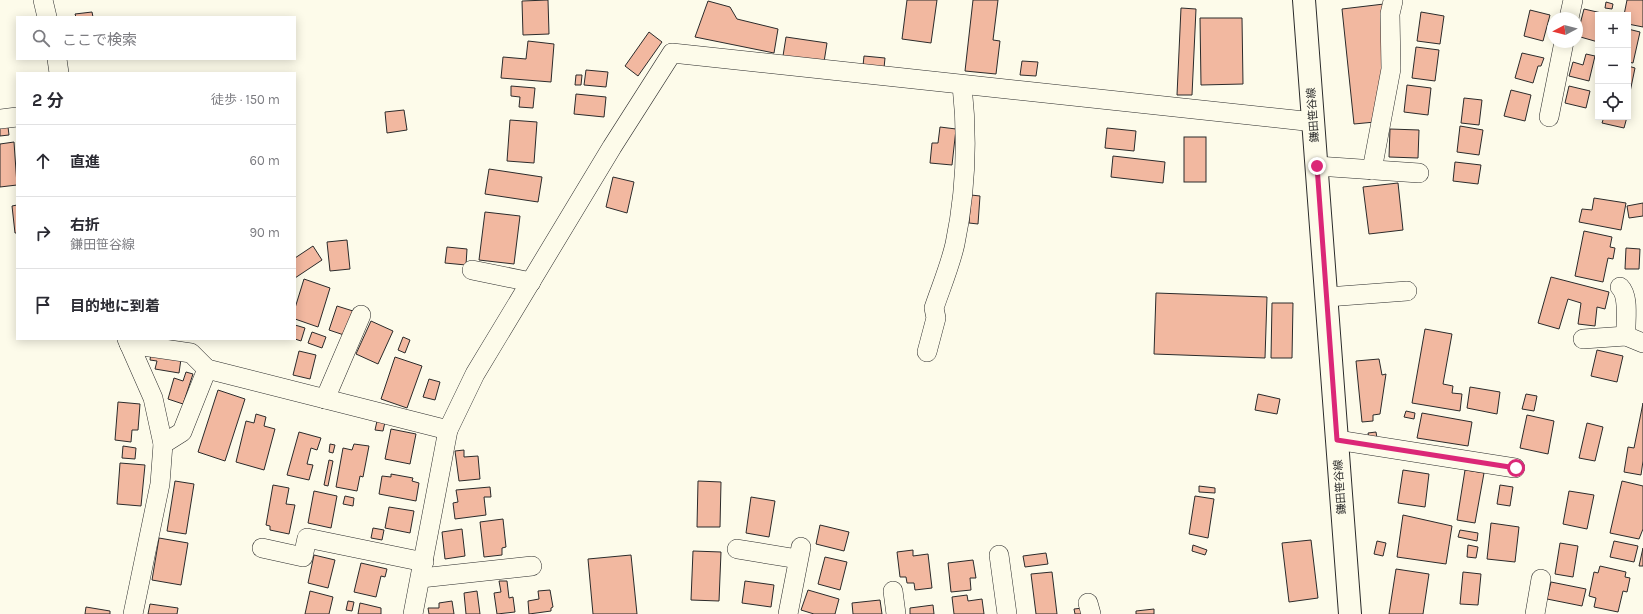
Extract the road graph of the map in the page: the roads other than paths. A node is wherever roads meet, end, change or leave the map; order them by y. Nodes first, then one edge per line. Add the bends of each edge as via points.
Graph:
1 (43, 0) edge
2 (1304, 0) edge
3 (1573, 0) edge
4 (1393, 1) edge
5 (1570, 12) edge
6 (47, 16) edge
7 (1563, 48) edge
8 (57, 60) edge
9 (59, 72) edge
10 (962, 85) junction
11 (16, 117) edge
12 (1549, 117) dead end
13 (0, 119) edge
14 (1314, 122) junction
15 (1317, 166) junction
16 (1372, 170) junction
17 (1419, 173) dead end
18 (472, 270) dead end
19 (531, 282) junction
20 (1620, 287) dead end
21 (1407, 291) dead end
22 (1327, 297) junction
23 (361, 315) dead end
24 (1626, 336) junction
25 (1584, 339) dead end
26 (128, 341) edge
27 (1643, 343) edge
28 (927, 352) dead end
29 (207, 369) junction
30 (325, 399) junction
31 (448, 430) junction
32 (1337, 440) junction
33 (163, 444) junction
34 (1516, 468) dead end
35 (262, 548) dead end
36 (738, 549) dead end
37 (999, 555) dead end
38 (532, 566) dead end
39 (422, 570) junction
40 (1541, 579) dead end
41 (893, 591) dead end
42 (133, 614) edge
43 (413, 614) edge
44 (788, 614) edge
45 (896, 614) edge
46 (1007, 614) edge
47 (1350, 614) edge
48 (1535, 614) edge

1 - 6 street
2 - 14 street, 鎌田笹谷線
3 - 5 street
4 - 16 street via 1390,14 1391,69
7 - 12 street
8 - 9 street
10 - 14 street
10 - 19 street via 672,53 608,153
10 - 28 street via 966,117 966,176 955,245 934,308 936,318
11 - 13 street
14 - 15 street, 鎌田笹谷線
15 - 16 street
15 - 22 street, 鎌田笹谷線
16 - 17 street
18 - 19 street
19 - 31 street via 475,374
20 - 24 street via 1624,291
21 - 22 street
22 - 32 street, 鎌田笹谷線
23 - 30 street
24 - 25 street
24 - 27 street
26 - 29 street via 191,353
26 - 33 street via 153,398
29 - 30 street
29 - 33 street via 182,432
30 - 31 street
31 - 39 street
32 - 34 street
32 - 47 street, 鎌田笹谷線
33 - 42 street via 160,484
35 - 39 street via 303,557 307,538
36 - 44 street via 800,553
37 - 46 street
38 - 39 street
39 - 43 street
40 - 48 street
41 - 45 street

